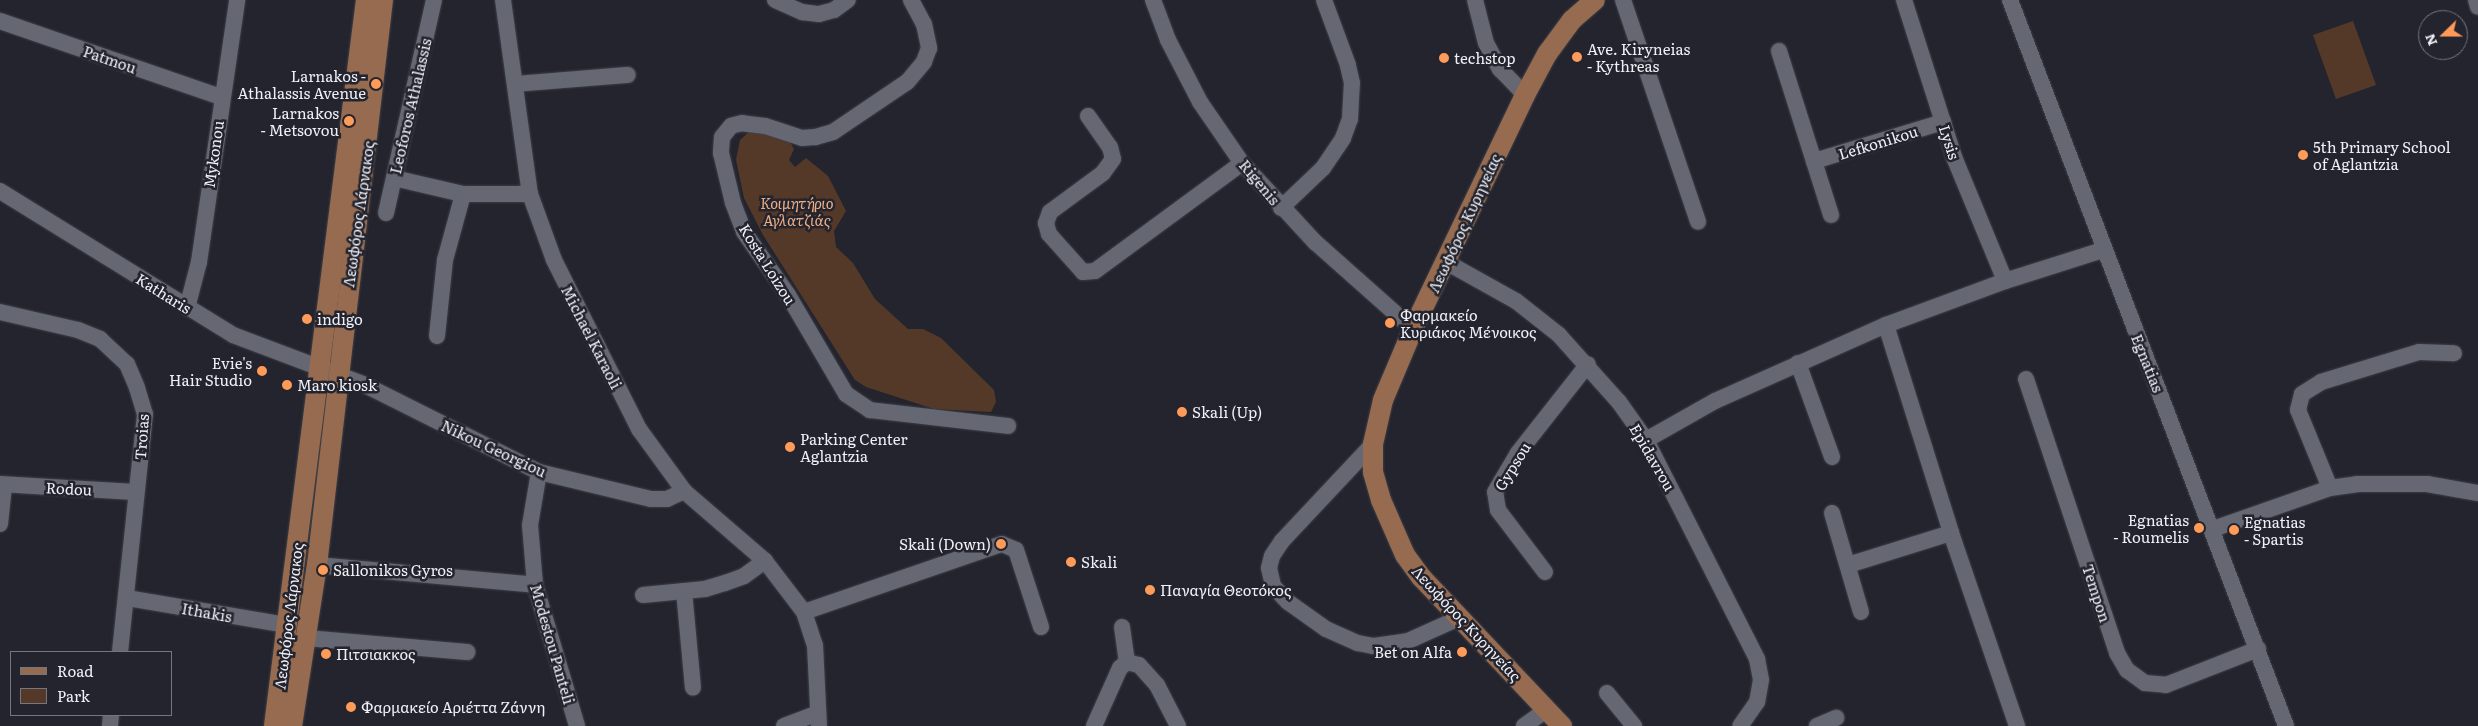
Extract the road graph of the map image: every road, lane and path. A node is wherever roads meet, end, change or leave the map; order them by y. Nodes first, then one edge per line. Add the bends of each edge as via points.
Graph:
1 (237, 0) edge
2 (366, 0) edge
3 (383, 0) edge
4 (434, 0) edge
5 (503, 0) edge
6 (775, 0) edge
7 (848, 0) edge
8 (911, 0) edge
9 (1153, 0) edge
10 (1324, 0) edge
11 (1475, 0) edge
12 (1595, 0) edge
13 (1623, 0) edge
14 (1904, 0) edge
15 (2010, 0) edge
16 (2476, 0) edge
17 (2478, 7) edge
18 (0, 20) edge
19 (1779, 51) dead end
20 (628, 76) dead end
21 (515, 84) junction
22 (1524, 95) junction
23 (221, 97) junction
24 (1088, 116) dead end
25 (1943, 122) junction
26 (1814, 161) junction
27 (1242, 163) junction
28 (394, 178) junction
29 (0, 191) edge
30 (463, 194) junction
31 (530, 194) junction
32 (1281, 208) junction
33 (386, 213) dead end
34 (1831, 215) dead end
35 (1698, 222) dead end
36 (2104, 250) junction
37 (1446, 262) junction
38 (2005, 280) junction
39 (187, 308) junction
40 (0, 312) edge
41 (1886, 325) junction
42 (1413, 329) junction
43 (437, 336) dead end
44 (2454, 353) dead end
45 (1798, 363) junction
46 (1588, 364) junction
47 (318, 369) junction
48 (338, 374) junction
49 (2026, 379) dead end
50 (1008, 426) dead end
51 (1646, 440) junction
52 (1373, 444) junction
53 (1832, 457) dead end
54 (539, 472) junction
55 (2, 484) edge
56 (2330, 488) junction
57 (684, 491) junction
58 (135, 492) junction
59 (2478, 493) edge
60 (1832, 513) dead end
61 (0, 524) edge
62 (2214, 529) junction
63 (1951, 533) junction
64 (765, 561) junction
65 (316, 565) junction
66 (1848, 566) junction
67 (1545, 572) dead end
68 (535, 585) junction
69 (684, 591) junction
70 (642, 595) dead end
71 (127, 598) junction
72 (804, 612) junction
73 (1861, 612) dead end
74 (1459, 618) junction
75 (287, 625) junction
76 (1122, 626) dead end
77 (1041, 627) dead end
78 (306, 638) junction
79 (2258, 649) junction
80 (120, 651) edge
81 (467, 652) dead end
82 (1127, 662) junction
83 (693, 688) dead end
84 (1607, 693) dead end
85 (1547, 709) junction
86 (1836, 718) dead end
87 (818, 720) edge
88 (1748, 723) edge
89 (274, 726) edge
90 (292, 726) edge
91 (578, 726) edge
92 (784, 726) edge
93 (830, 726) edge
94 (1094, 726) edge
95 (1178, 726) edge
96 (1524, 726) edge
97 (1562, 726) edge
98 (1634, 726) edge
99 (1818, 726) edge
100 (2017, 726) edge
101 (2286, 726) edge

1 - 23 street, Mykonou
2 - 47 main road, Λεωφόρος Λάρνακος
3 - 48 main road, Λεωφόρος Λάρνακος
4 - 28 street, Leoforos Athalassis
5 - 21 street, Michael Karaoli
6 - 7 street via 802,12 818,14 834,10
8 - 50 street, Kosta Loizou via 924,24 929,48 924,62 907,82 833,132 815,137 802,138 765,126 731,126 722,137 721,153 744,232 788,295 846,394 856,404 892,413
9 - 27 street, Rigenis via 1168,40 1200,102
10 - 32 street via 1352,83 1350,119 1343,138 1323,168
11 - 22 street via 1486,43 1500,69
12 - 22 main road, Λεωφόρος Κυρηνείας via 1572,20
13 - 35 street
14 - 25 street, Lysis
15 - 36 street, Egnatias
16 - 17 street
18 - 23 street, Patmou
19 - 26 street
20 - 21 street
21 - 31 street, Michael Karaoli
22 - 37 main road, Λεωφόρος Κυρηνείας
23 - 39 street, Mykonou via 199,262
24 - 27 street via 1110,147 1113,159 1103,173 1050,212 1046,223 1049,234 1082,272 1095,271
25 - 26 street, Lefkonikou
25 - 38 street, Lysis
26 - 34 street
27 - 32 street, Rigenis
28 - 30 street
28 - 33 street, Leoforos Athalassis
29 - 39 street, Katharis
30 - 31 street
30 - 43 street via 445,260
31 - 57 street, Michael Karaoli via 554,260 595,346 639,429
32 - 42 street, Rigenis
36 - 38 street
36 - 62 street, Egnatias
37 - 42 main road, Λεωφόρος Κυρηνείας
37 - 46 street, Epidavrou via 1530,311
38 - 41 street
39 - 47 street, Katharis via 233,336
40 - 58 street, Troias via 78,330 100,339 127,364 145,414
41 - 45 street
41 - 63 street
42 - 52 main road, Λεωφόρος Κυρηνείας via 1383,400
44 - 56 street via 2419,352 2321,382 2302,394 2298,410
45 - 51 street via 1715,401
45 - 53 street
46 - 51 street, Epidavrou
46 - 67 street, Gypsou via 1518,453 1495,492 1495,504 1501,515
47 - 48 street, Katharis
47 - 75 main road, Λεωφόρος Λάρνακος
48 - 54 street, Nikou Georgiou
48 - 65 main road, Λεωφόρος Λάρνακος
49 - 79 street, Tempon via 2117,654 2127,670 2145,683 2166,684
51 - 88 street, Epidavrou via 1757,659 1759,690
52 - 74 main road, Λεωφόρος Κυρηνείας via 1373,472 1390,527 1421,577
52 - 74 street via 1282,541 1272,556 1269,568 1273,586 1288,602 1326,629 1358,643 1374,646 1408,641
54 - 57 street, Nikou Georgiou via 650,499 668,499
54 - 68 street, Modestou Panteli via 530,525
55 - 58 street, Rodou
55 - 61 street, Rodou
56 - 59 street via 2357,484 2428,484
56 - 62 street
57 - 64 street, Michael Karaoli
58 - 71 street, Troias
60 - 66 street
62 - 79 street, Egnatias
63 - 66 street
63 - 100 street
64 - 69 street via 744,576
64 - 72 street, Michael Karaoli
65 - 68 street
65 - 78 main road, Λεωφόρος Λάρνακος
66 - 73 street
68 - 91 street, Modestou Panteli
69 - 70 street
69 - 83 street
71 - 75 street, Ithakis
71 - 80 street, Troias
72 - 77 street via 1002,544 1016,550
72 - 87 street, Michael Karaoli via 815,645
74 - 85 main road, Λεωφόρος Κυρηνείας
75 - 89 main road, Λεωφόρος Λάρνακος
76 - 82 street
78 - 81 street
78 - 90 main road, Λεωφόρος Λάρνακος
79 - 101 street, Egnatias
82 - 94 street via 1120,668
82 - 95 street via 1139,666 1157,685
84 - 98 street
85 - 96 street
85 - 97 main road, Λεωφόρος Κυρηνείας
86 - 99 street
87 - 92 street
87 - 93 street

